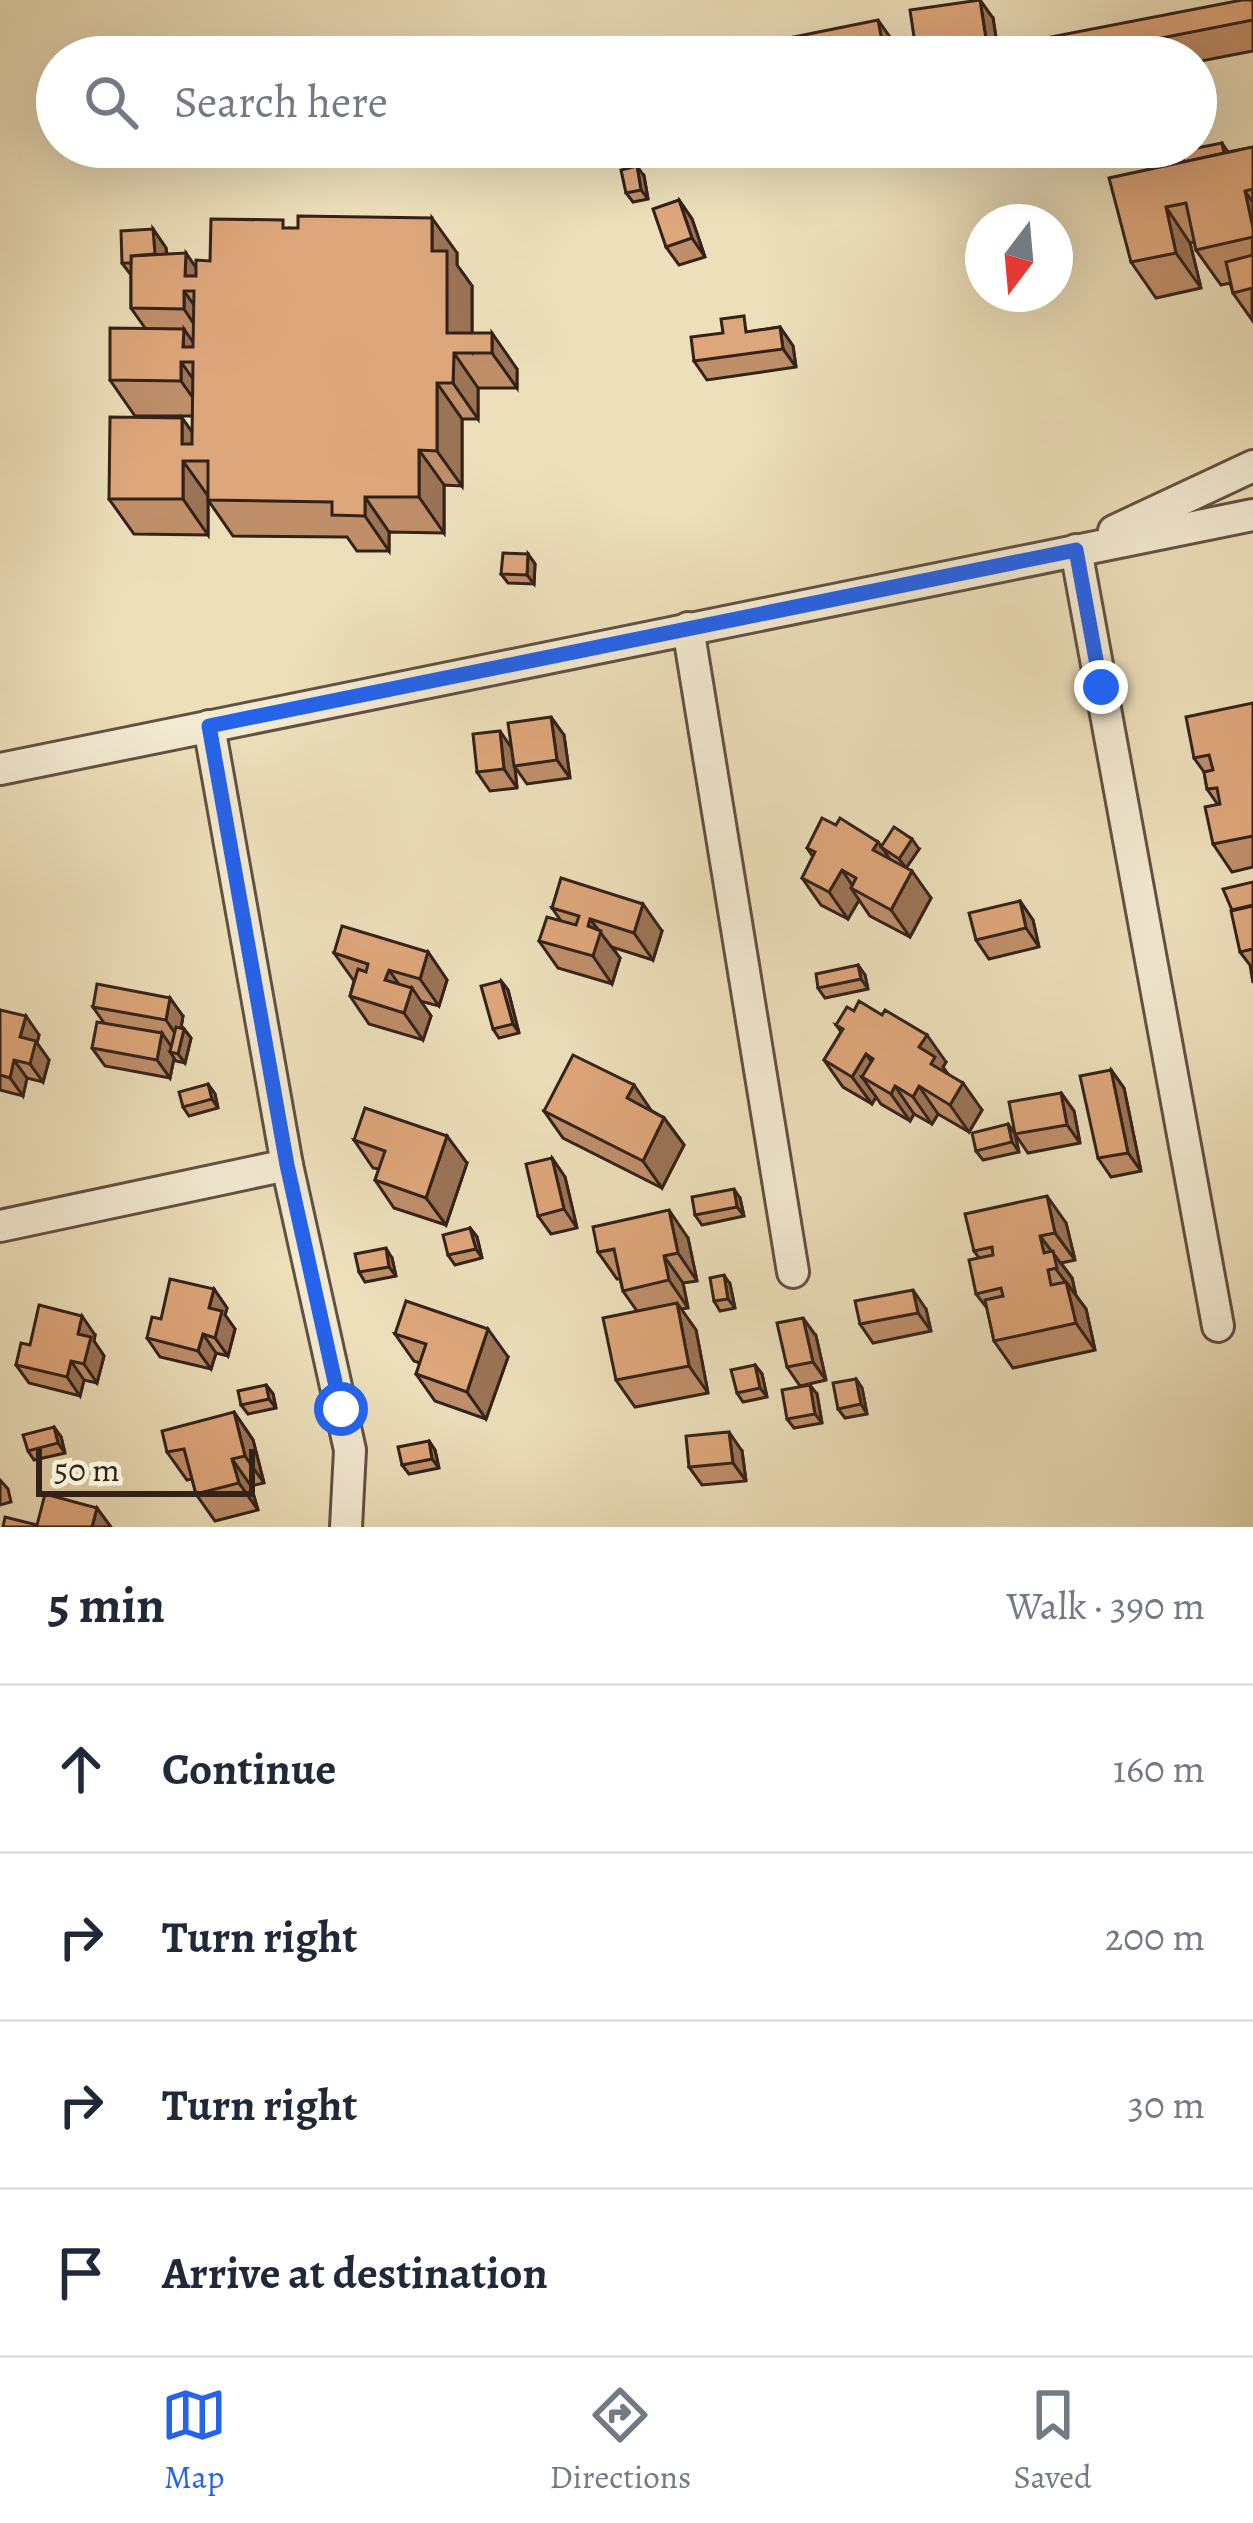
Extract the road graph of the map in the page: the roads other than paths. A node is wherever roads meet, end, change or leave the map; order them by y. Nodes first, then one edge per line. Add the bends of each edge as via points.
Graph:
1 (1253, 466) edge
2 (1253, 515) edge
3 (1076, 550) junction
4 (688, 628) junction
5 (209, 726) junction
6 (0, 769) edge
7 (287, 1165) junction
8 (0, 1226) edge
9 (793, 1272) dead end
10 (1218, 1326) dead end
11 (346, 1527) edge

1 - 3 street
2 - 3 street
3 - 4 street
3 - 10 street
4 - 5 street
4 - 9 street
5 - 6 street
5 - 7 street
7 - 8 street
7 - 11 street via 350,1450

